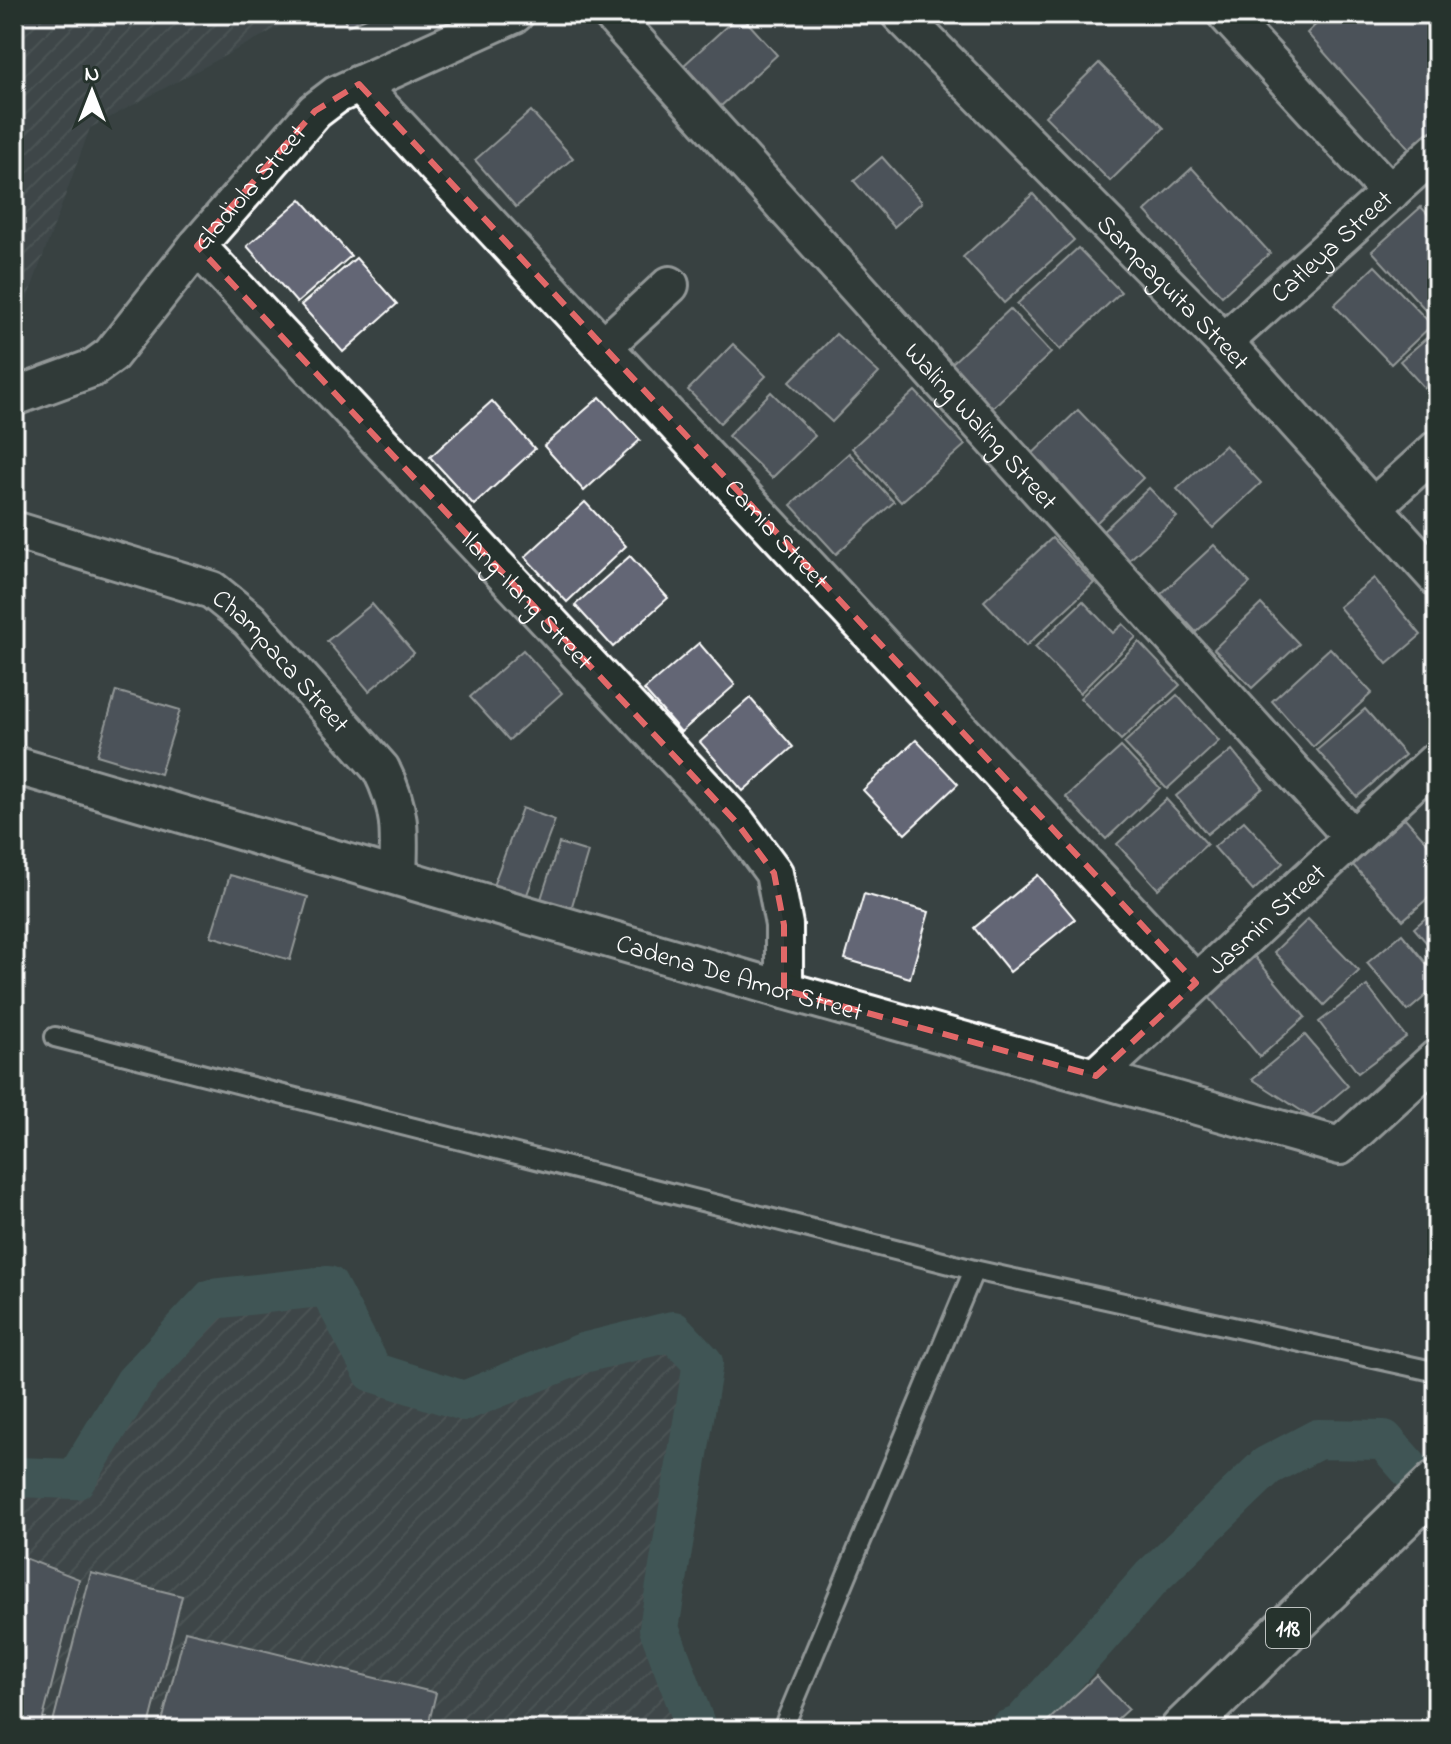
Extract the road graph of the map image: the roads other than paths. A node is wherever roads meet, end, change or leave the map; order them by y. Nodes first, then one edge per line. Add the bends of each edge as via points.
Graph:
1 (515, 14) edge
2 (611, 14) edge
3 (900, 14) edge
4 (1226, 14) edge
5 (359, 84) junction
6 (1437, 150) edge
7 (1390, 193) junction
8 (197, 246) junction
9 (670, 285) dead end
10 (1224, 342) junction
11 (605, 345) junction
12 (14, 397) edge
13 (1437, 449) edge
14 (1373, 507) junction
15 (14, 530) edge
16 (1437, 578) edge
17 (1437, 760) edge
18 (14, 765) edge
19 (1353, 838) junction
20 (398, 875) junction
21 (1196, 983) junction
22 (784, 990) junction
23 (55, 1037) dead end
24 (1437, 1058) edge
25 (1096, 1076) junction
26 (974, 1270) junction
27 (1437, 1372) edge
28 (1437, 1483) edge
29 (786, 1721) dead end
30 (1183, 1730) edge

1 - 5 street, Gladiola Street
2 - 19 street, Waling Waling Street
3 - 10 street, Sampaguita Street
4 - 7 street
5 - 8 street, Gladiola Street via 315,111
5 - 11 street, Camia Street
6 - 7 street, Catleya Street
7 - 10 street, Catleya Street
8 - 12 street, Gladiola Street via 111,355 93,368
8 - 22 street, Ilang-Ilang Street via 737,823 774,873 784,925
9 - 11 street
10 - 14 street, Sampaguita Street
11 - 21 street, Camia Street
13 - 14 street
14 - 16 street, Sampaguita Street
15 - 20 street, Champaca Street via 212,590 249,620 381,769 400,820
17 - 19 street, Jasmin Street
18 - 20 street, Cadena De Amor Street
19 - 21 street, Jasmin Street
20 - 22 street, Cadena De Amor Street
21 - 25 street, Jasmin Street
22 - 25 street, Cadena De Amor Street
23 - 26 lane
24 - 25 street, Cadena De Amor Street via 1340,1146
26 - 27 lane
26 - 29 lane
28 - 30 main road, 118

